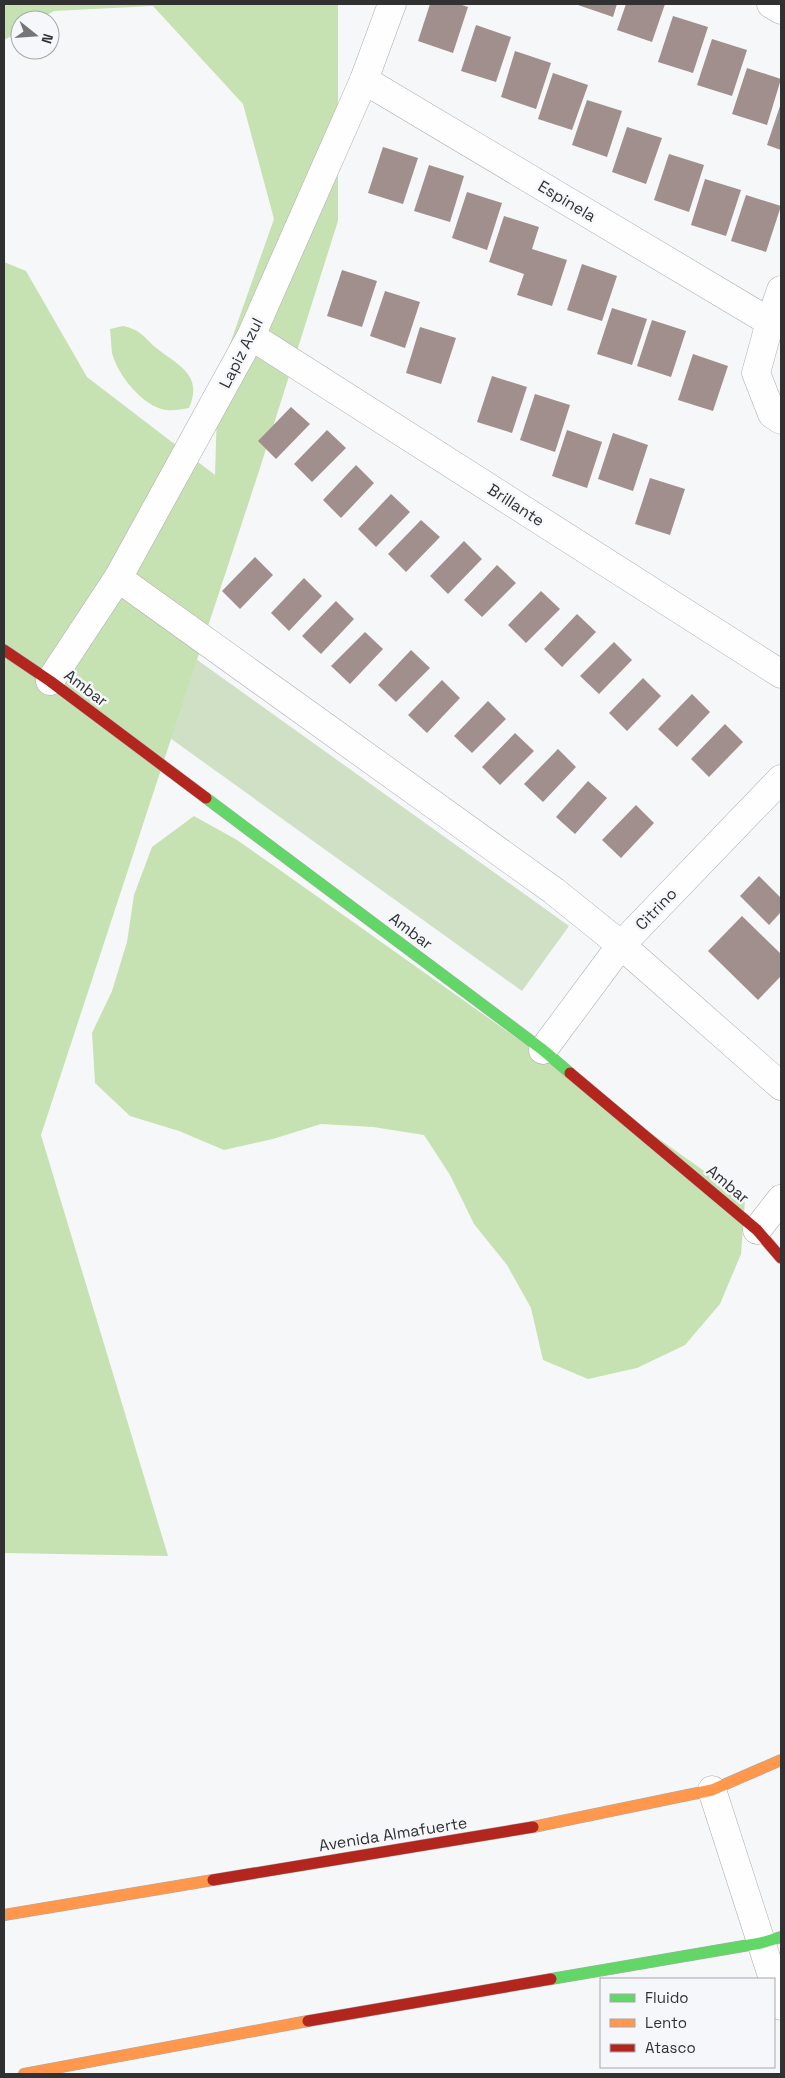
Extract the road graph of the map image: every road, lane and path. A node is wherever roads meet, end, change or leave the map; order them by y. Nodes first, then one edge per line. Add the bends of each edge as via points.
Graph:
1 (392, 4) edge
2 (771, 4) edge
3 (781, 10) edge
4 (364, 80) junction
5 (781, 290) edge
6 (770, 322) junction
7 (251, 336) junction
8 (781, 420) edge
9 (118, 578) junction
10 (4, 650) edge
11 (781, 674) edge
12 (50, 681) junction
13 (781, 779) edge
14 (621, 946) junction
15 (544, 1050) junction
16 (781, 1086) edge
17 (781, 1199) edge
18 (757, 1230) junction
19 (781, 1258) edge
20 (781, 1760) edge
21 (712, 1790) junction
22 (4, 1915) edge
23 (771, 1940) edge
24 (773, 1978) edge
25 (775, 1987) edge
26 (781, 2006) edge
27 (24, 2074) edge

1 - 4 street, Lapiz Azul
2 - 3 street
4 - 6 street, Espinela
4 - 7 street, Lapiz Azul
5 - 6 street
6 - 8 street via 756,373 772,414
7 - 9 street, Lapiz Azul
7 - 11 street, Brillante
9 - 12 street, Lapiz Azul
9 - 14 street via 546,885
10 - 12 street, Ambar
12 - 15 street, Ambar
13 - 14 street, Citrino
14 - 15 street, Citrino
14 - 16 street
15 - 18 street, Ambar
17 - 18 street
18 - 19 street, Ambar
20 - 21 street, Avenida Almafuerte
21 - 22 street, Avenida Almafuerte via 554,1824
21 - 23 street
23 - 24 street
23 - 27 street via 362,2010
25 - 26 street

